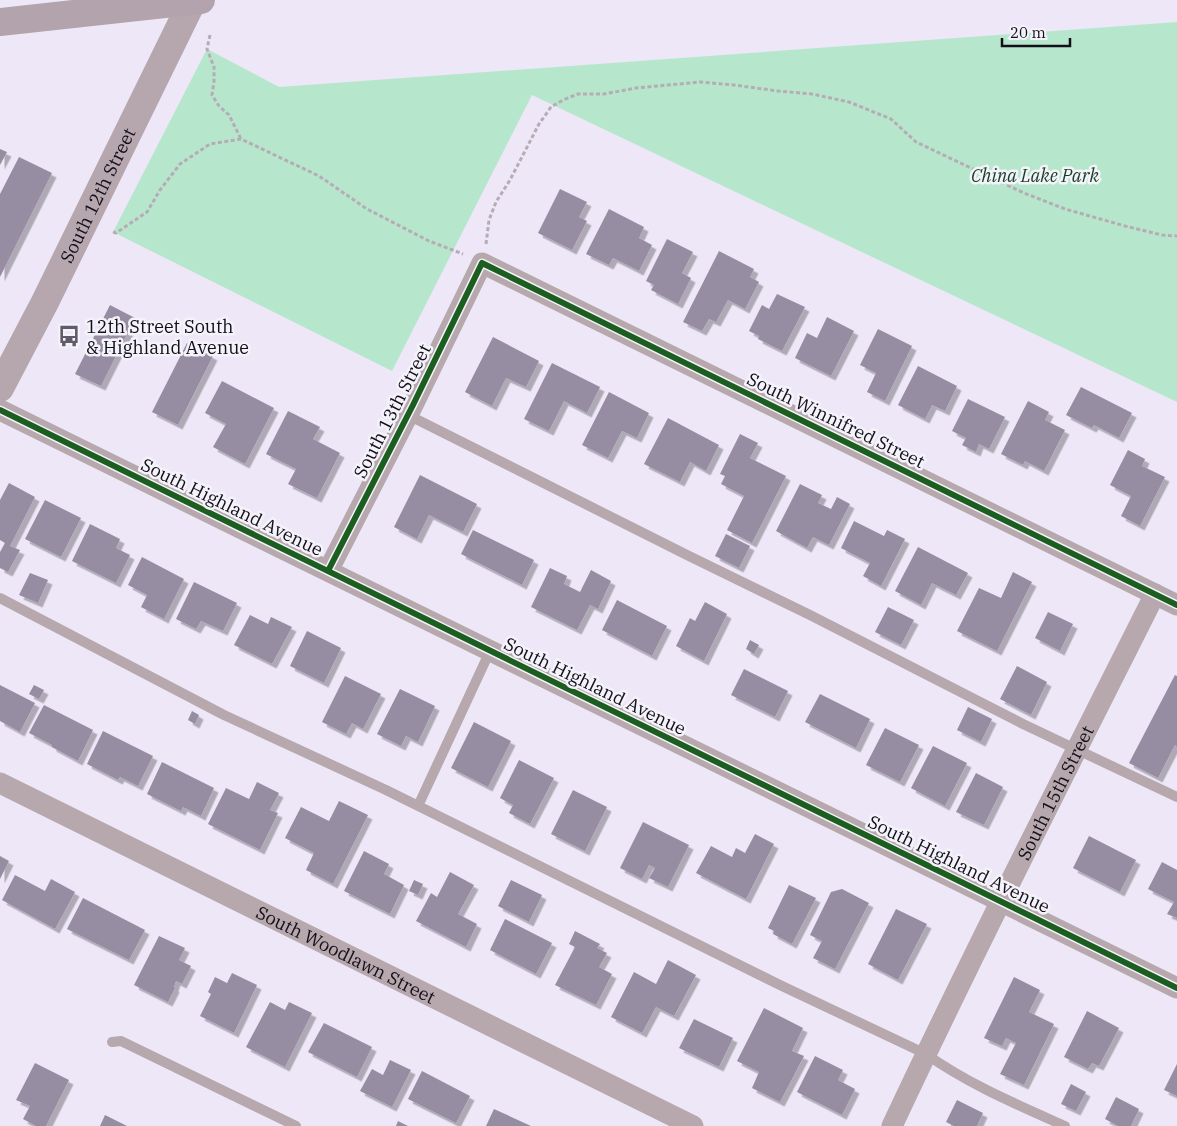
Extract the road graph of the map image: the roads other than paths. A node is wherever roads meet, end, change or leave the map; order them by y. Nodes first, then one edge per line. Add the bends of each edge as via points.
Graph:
1 (193, 0) edge
2 (201, 0) edge
3 (0, 20) edge
4 (482, 262) joint
5 (0, 388) edge
6 (0, 410) edge
7 (408, 415) junction
8 (328, 571) junction
9 (1155, 594) junction
10 (0, 598) edge
11 (1177, 604) edge
12 (490, 651) junction
13 (1077, 749) junction
14 (0, 784) edge
15 (1177, 797) edge
16 (418, 806) junction
17 (1001, 902) junction
18 (1177, 988) edge
19 (112, 1042) dead end
20 (926, 1054) junction
21 (296, 1126) edge
22 (693, 1126) edge
23 (892, 1126) edge
24 (1065, 1126) edge

1 - 5 main road, South 12th Street
2 - 3 highway
4 - 7 street, South 13th Street
4 - 9 street, South Winnifred Street
6 - 8 street, South Highland Avenue
7 - 8 street, South 13th Street
7 - 13 lane
8 - 12 street, South Highland Avenue
9 - 11 street, South Winnifred Street
9 - 13 street, South 15th Street
10 - 16 lane via 224,715
12 - 16 lane
12 - 17 street, South Highland Avenue
13 - 15 lane
13 - 17 street, South 15th Street
14 - 22 street, South Woodlawn Street
16 - 20 lane
17 - 18 street, South Highland Avenue
17 - 20 street, South 15th Street
19 - 21 lane via 121,1041
20 - 23 street, South 15th Street
20 - 24 lane via 954,1072

